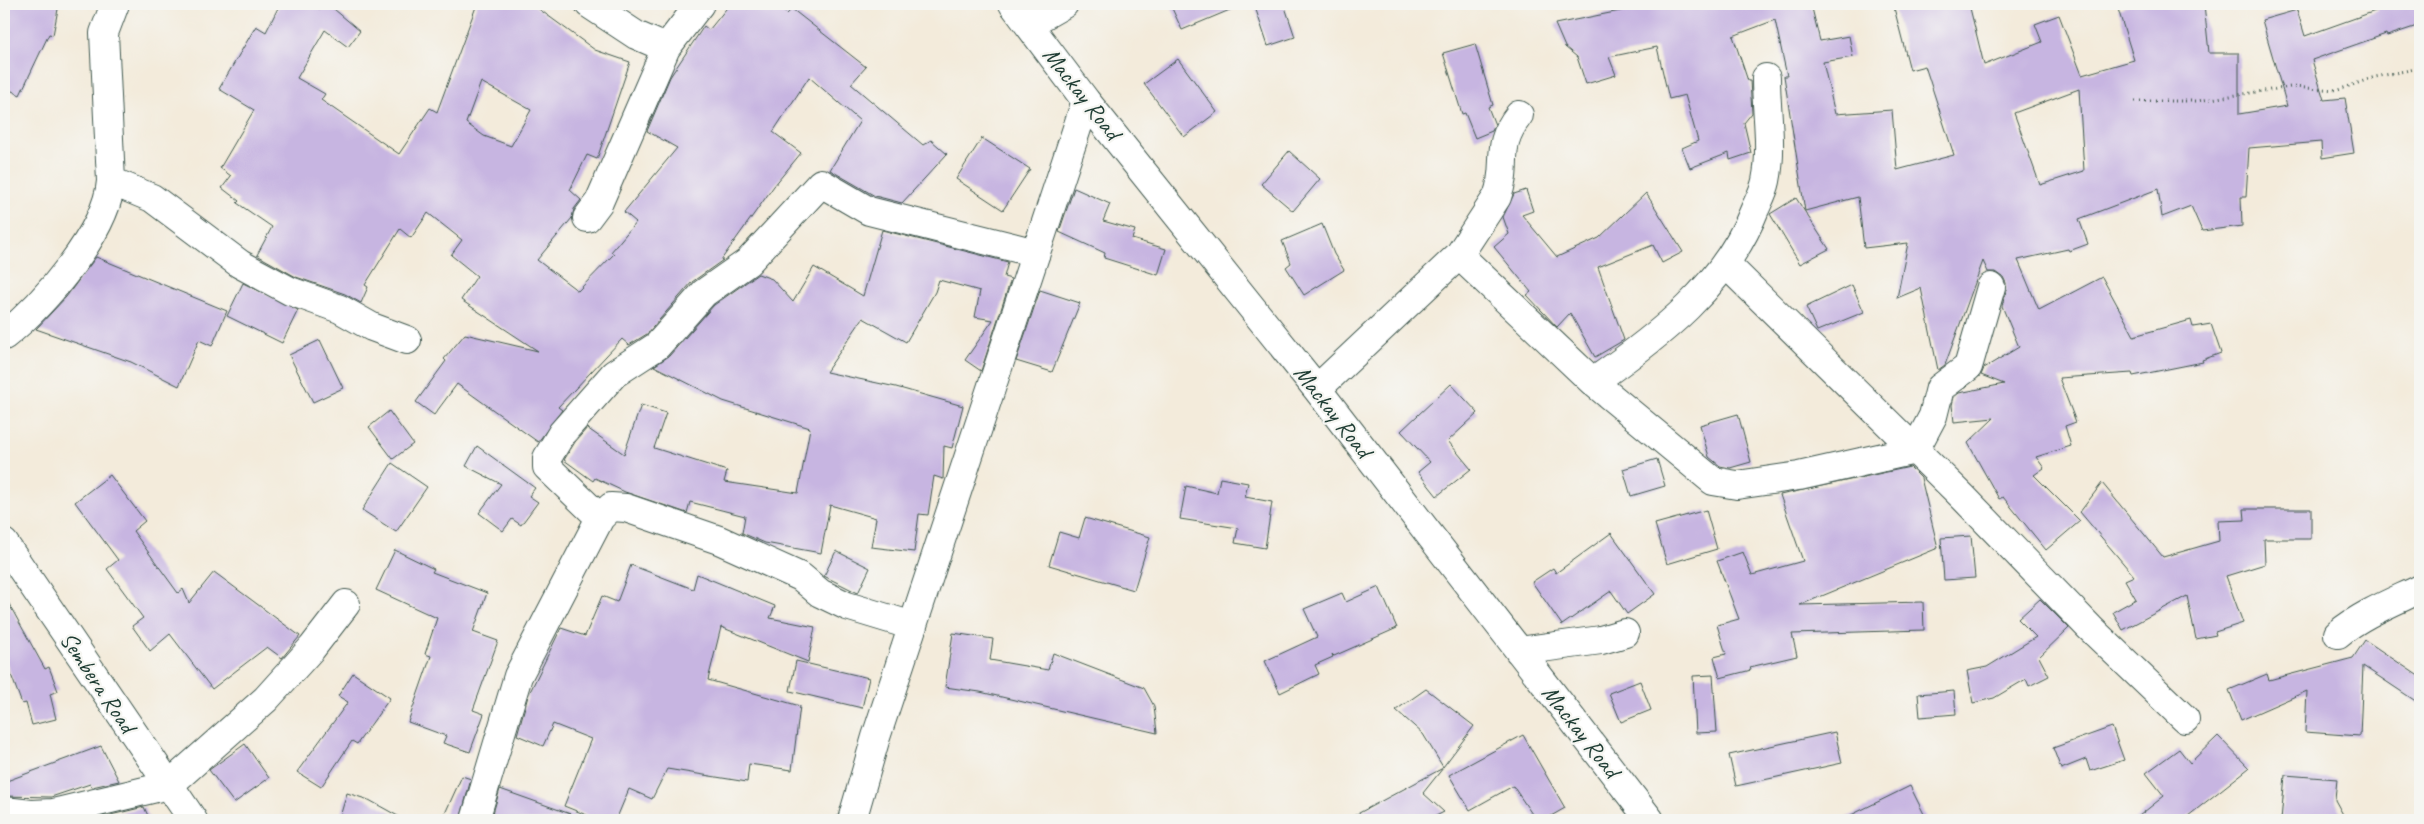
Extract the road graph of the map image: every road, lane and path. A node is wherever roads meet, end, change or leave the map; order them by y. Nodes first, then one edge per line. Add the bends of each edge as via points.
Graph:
1 (115, 4) edge
2 (590, 4) edge
3 (700, 4) edge
4 (1064, 4) edge
5 (1021, 14) edge
6 (666, 48) junction
7 (2420, 68) edge
8 (1766, 78) dead end
9 (1086, 101) junction
10 (2135, 101) dead end
11 (1519, 115) dead end
12 (111, 180) junction
13 (587, 218) dead end
14 (1036, 253) junction
15 (1459, 255) junction
16 (1726, 264) junction
17 (1991, 287) dead end
18 (4, 336) edge
19 (407, 340) dead end
20 (1593, 382) junction
21 (1317, 389) junction
22 (1915, 450) junction
23 (600, 518) junction
24 (4, 543) edge
25 (2420, 589) edge
26 (346, 604) dead end
27 (913, 626) junction
28 (1625, 633) dead end
29 (2338, 634) dead end
30 (1519, 651) junction
31 (2184, 719) dead end
32 (168, 785) junction
33 (4, 812) edge
34 (193, 820) edge
35 (475, 820) edge
36 (852, 820) edge
37 (1650, 820) edge

1 - 12 street via 104,41
2 - 6 street via 636,35
3 - 6 street
4 - 5 street
5 - 9 street, Mackay Road
6 - 13 street via 599,202
7 - 10 path via 2375,76 2338,90 2290,87 2197,101
8 - 16 street via 1770,145 1766,182 1749,225
9 - 14 street
9 - 21 street, Mackay Road
11 - 15 street via 1505,136 1497,197
12 - 18 street via 110,195 91,238 42,300
12 - 19 street via 152,198 240,264 290,291 340,309 372,327
14 - 23 street via 870,211 821,183 748,262 704,293 657,346 614,374 562,433 547,458 547,467
14 - 27 street
15 - 20 street
15 - 21 street
16 - 20 street via 1679,317
16 - 22 street
17 - 22 street via 1968,368 1940,388 1933,416
20 - 22 street via 1713,481 1737,485 1800,476
21 - 30 street, Mackay Road
22 - 31 street via 2064,603
23 - 27 street via 611,507 626,508 720,540 801,578 820,593 847,606
23 - 35 street via 518,676
24 - 32 street, Sembera Road
25 - 29 street
26 - 32 street via 266,699
27 - 36 street
28 - 30 street via 1601,640
30 - 37 street, Mackay Road
32 - 33 street via 54,813
32 - 34 street, Sembera Road

